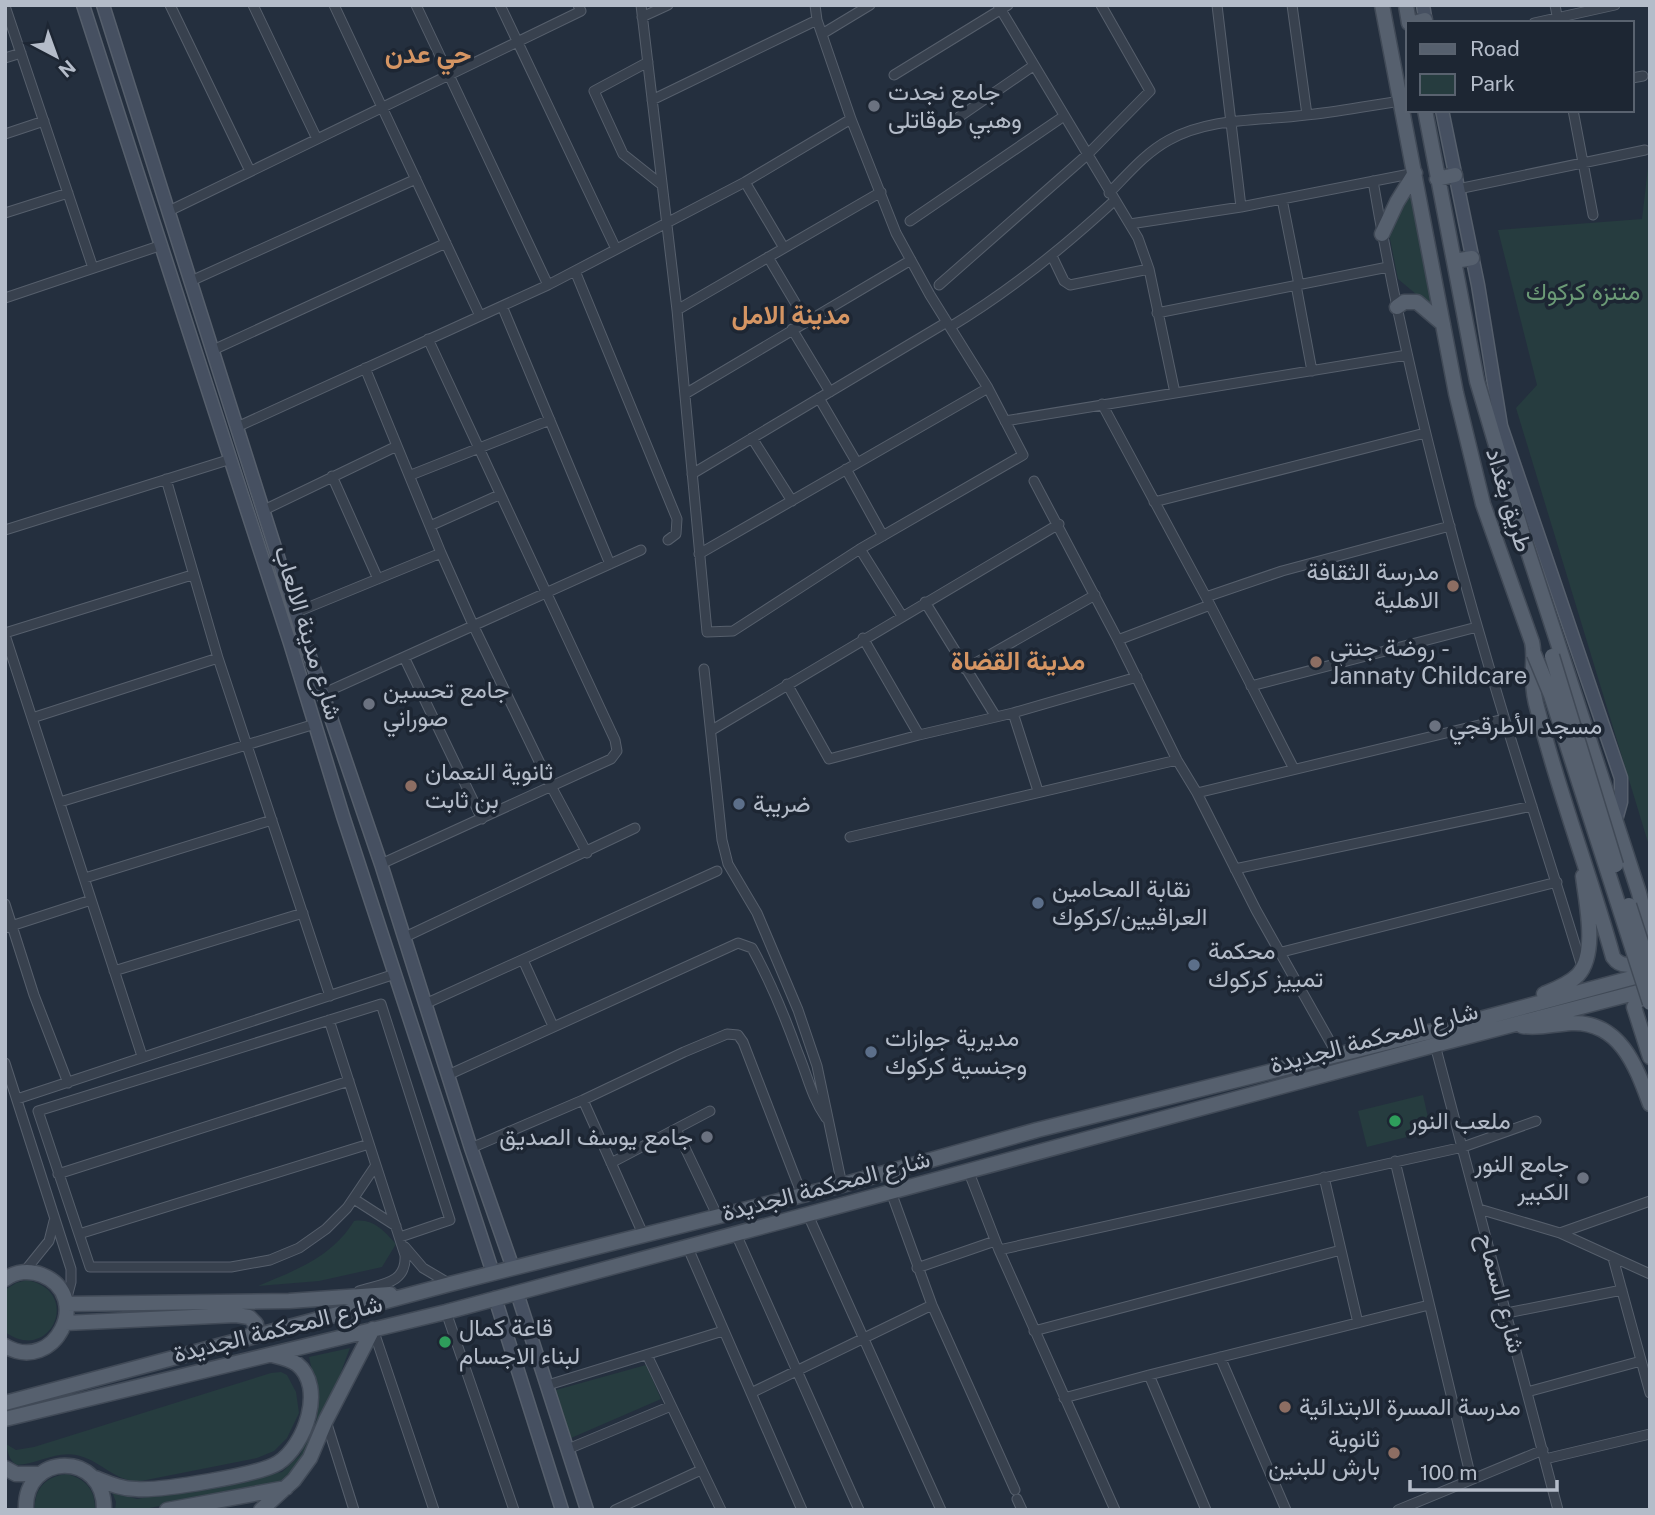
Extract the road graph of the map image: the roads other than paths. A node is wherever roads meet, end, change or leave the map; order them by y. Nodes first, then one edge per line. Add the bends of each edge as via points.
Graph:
1 (83, 5) edge
2 (103, 5) edge
3 (170, 5) edge
4 (334, 5) edge
5 (416, 5) edge
6 (500, 5) edge
7 (578, 5) edge
8 (641, 5) edge
9 (668, 5) edge
10 (815, 5) edge
11 (870, 5) edge
12 (1101, 5) edge
13 (1217, 5) edge
14 (1292, 5) edge
15 (1382, 5) edge
16 (1406, 5) edge
17 (1555, 5) edge
18 (1615, 5) edge
19 (5, 6) edge
20 (255, 6) edge
21 (1002, 7) edge
22 (642, 17) junction
23 (1419, 19) edge
24 (817, 20) junction
25 (1557, 20) edge
26 (822, 34) junction
27 (519, 42) junction
28 (21, 53) junction
29 (5, 58) edge
30 (648, 62) junction
31 (1033, 66) junction
32 (450, 75) junction
33 (894, 75) dead end
34 (1643, 76) dead end
35 (1634, 78) edge
36 (652, 100) junction
37 (1402, 100) junction
38 (383, 107) junction
39 (1425, 112) edge
40 (1446, 112) edge
41 (1573, 112) edge
42 (1307, 115) junction
43 (1064, 116) junction
44 (851, 119) junction
45 (44, 121) junction
46 (1230, 122) junction
47 (943, 128) dead end
48 (5, 134) edge
49 (317, 139) junction
50 (1645, 150) dead end
51 (1087, 155) junction
52 (152, 156) junction
53 (134, 162) junction
54 (1583, 162) junction
55 (250, 171) junction
56 (1415, 173) junction
57 (416, 179) junction
58 (1437, 179) junction
59 (745, 181) junction
60 (1373, 181) junction
61 (1457, 182) junction
62 (663, 185) junction
63 (881, 192) junction
64 (68, 193) junction
65 (1112, 197) junction
66 (1282, 199) junction
67 (1241, 206) junction
68 (169, 211) junction
69 (5, 213) edge
70 (1593, 215) dead end
71 (910, 221) dead end
72 (667, 224) junction
73 (1130, 224) junction
74 (1382, 234) junction
75 (446, 243) junction
76 (162, 245) junction
77 (784, 248) junction
78 (616, 249) junction
79 (1052, 256) junction
80 (768, 257) junction
81 (1472, 258) junction
82 (911, 260) junction
83 (1455, 261) junction
84 (1388, 267) junction
85 (93, 268) junction
86 (1149, 269) junction
87 (575, 271) junction
88 (191, 281) junction
89 (548, 285) junction
90 (939, 285) dead end
91 (1298, 285) junction
92 (5, 298) edge
93 (502, 306) junction
94 (1397, 307) junction
95 (677, 310) junction
96 (1157, 313) junction
97 (480, 316) junction
98 (806, 321) junction
99 (1443, 324) junction
100 (949, 325) junction
101 (792, 329) junction
102 (428, 339) junction
103 (214, 350) junction
104 (1407, 355) junction
105 (365, 368) junction
106 (1312, 371) junction
107 (988, 387) junction
108 (830, 392) junction
109 (1175, 393) junction
110 (685, 394) junction
111 (819, 398) junction
112 (1102, 404) junction
113 (550, 420) junction
114 (1005, 421) junction
115 (237, 427) junction
116 (1425, 433) junction
117 (752, 438) junction
118 (397, 446) junction
119 (478, 449) junction
120 (231, 459) junction
121 (857, 463) junction
122 (846, 469) junction
123 (692, 474) junction
124 (411, 475) junction
125 (332, 477) junction
126 (166, 479) junction
127 (1034, 481) dead end
128 (499, 495) junction
129 (792, 501) junction
130 (1154, 502) junction
131 (264, 510) junction
132 (1059, 524) junction
133 (430, 526) junction
134 (1450, 526) junction
135 (5, 530) edge
136 (883, 536) junction
137 (668, 540) dead end
138 (1541, 545) junction
139 (860, 549) junction
140 (641, 550) dead end
141 (440, 553) junction
142 (699, 554) junction
143 (1529, 556) junction
144 (610, 564) junction
145 (192, 575) junction
146 (378, 579) junction
147 (545, 594) junction
148 (1095, 595) junction
149 (1208, 601) junction
150 (925, 602) junction
151 (1547, 610) junction
152 (297, 612) junction
153 (902, 616) junction
154 (474, 627) junction
155 (1477, 627) junction
156 (5, 634) edge
157 (863, 638) junction
158 (1118, 640) junction
159 (1534, 654) junction
160 (404, 657) junction
161 (218, 658) junction
162 (704, 669) dead end
163 (965, 669) junction
164 (1137, 677) junction
165 (787, 684) junction
166 (1251, 686) junction
167 (322, 694) junction
168 (1013, 713) junction
169 (996, 717) junction
170 (32, 718) junction
171 (1504, 719) junction
172 (315, 724) junction
173 (712, 730) junction
174 (919, 735) junction
175 (247, 746) junction
176 (1177, 760) junction
177 (1294, 769) junction
178 (551, 786) junction
179 (1038, 792) junction
180 (1197, 793) junction
181 (60, 802) junction
182 (1532, 806) junction
183 (361, 808) junction
184 (343, 816) junction
185 (272, 820) junction
186 (482, 820) junction
187 (1616, 820) junction
188 (635, 828) dead end
189 (850, 837) dead end
190 (587, 853) junction
191 (1581, 857) junction
192 (381, 864) junction
193 (1236, 869) junction
194 (718, 871) dead end
195 (85, 878) junction
196 (1557, 882) junction
197 (1639, 893) junction
198 (91, 900) junction
199 (5, 904) edge
200 (1650, 910) edge
201 (303, 913) junction
202 (9, 927) edge
203 (405, 937) junction
204 (1650, 939) edge
205 (1278, 953) junction
206 (1650, 955) edge
207 (523, 960) junction
208 (1583, 969) junction
209 (114, 971) junction
210 (1650, 972) edge
211 (395, 974) junction
212 (1619, 989) junction
213 (1650, 989) edge
214 (330, 996) junction
215 (1650, 997) edge
216 (1650, 1003) edge
217 (425, 1004) junction
218 (1512, 1017) junction
219 (329, 1020) junction
220 (553, 1026) junction
221 (1435, 1045) junction
222 (1337, 1054) junction
223 (142, 1056) junction
224 (1650, 1057) edge
225 (5, 1063) edge
226 (448, 1075) junction
227 (349, 1081) junction
228 (68, 1083) junction
229 (17, 1099) junction
230 (583, 1100) junction
231 (1650, 1104) edge
232 (710, 1111) dead end
233 (1536, 1121) dead end
234 (829, 1123) junction
235 (676, 1129) junction
236 (369, 1144) junction
237 (1463, 1147) junction
238 (471, 1148) junction
239 (1395, 1161) junction
240 (611, 1163) junction
241 (376, 1165) junction
242 (968, 1171) junction
243 (58, 1174) junction
244 (1324, 1177) junction
245 (842, 1185) junction
246 (891, 1192) junction
247 (802, 1195) junction
248 (354, 1199) junction
249 (1650, 1201) edge
250 (1479, 1209) junction
251 (717, 1215) junction
252 (808, 1215) junction
253 (54, 1219) junction
254 (396, 1226) junction
255 (1560, 1233) junction
256 (79, 1234) junction
257 (643, 1234) junction
258 (736, 1234) junction
259 (401, 1240) junction
260 (997, 1246) junction
261 (688, 1248) junction
262 (1341, 1250) junction
263 (1613, 1258) junction
264 (513, 1268) junction
265 (917, 1268) junction
266 (493, 1273) junction
267 (11, 1275) edge
268 (1650, 1275) edge
269 (450, 1284) junction
270 (1622, 1290) junction
271 (420, 1293) junction
272 (517, 1293) junction
273 (342, 1297) junction
274 (495, 1298) junction
275 (66, 1303) junction
276 (932, 1305) junction
277 (1429, 1305) junction
278 (446, 1312) junction
279 (1507, 1313) junction
280 (65, 1322) junction
281 (1358, 1322) junction
282 (373, 1329) junction
283 (723, 1331) junction
284 (1034, 1331) junction
285 (246, 1338) junction
286 (864, 1338) junction
287 (7, 1348) edge
288 (271, 1354) junction
289 (647, 1355) junction
290 (1220, 1357) junction
291 (1641, 1362) junction
292 (796, 1371) junction
293 (1149, 1375) junction
294 (548, 1385) junction
295 (1527, 1392) junction
296 (751, 1393) junction
297 (1650, 1393) edge
298 (1064, 1398) junction
299 (38, 1402) junction
300 (5, 1403) edge
301 (671, 1406) junction
302 (5, 1419) edge
303 (326, 1420) junction
304 (1650, 1434) edge
305 (568, 1449) junction
306 (1544, 1455) junction
307 (5, 1468) edge
308 (701, 1470) junction
309 (40, 1474) junction
310 (94, 1478) junction
311 (1471, 1478) junction
312 (286, 1488) junction
313 (352, 1509) edge
314 (799, 1509) edge
315 (26, 1510) edge
316 (104, 1510) edge
317 (167, 1510) edge
318 (261, 1510) edge
319 (434, 1510) edge
320 (514, 1510) edge
321 (562, 1510) edge
322 (587, 1510) edge
323 (615, 1510) edge
324 (721, 1510) edge
325 (859, 1510) edge
326 (941, 1510) edge
327 (1022, 1510) edge
328 (1115, 1510) edge
329 (1206, 1510) edge
330 (1286, 1510) edge
331 (1398, 1510) edge
332 (1558, 1510) edge

1 - 53 main road, شارع مدينة الالعاب
2 - 52 main road, شارع مدينة الالعاب
3 - 55 street
4 - 38 street
5 - 32 street
6 - 27 street
7 - 27 street via 581,11
8 - 22 street
9 - 22 street
10 - 24 street
11 - 26 street
12 - 51 street via 1150,91
13 - 46 street
14 - 42 street
15 - 37 main road, طريق بغداد
16 - 23 main road
17 - 25 street
18 - 25 street
19 - 28 street
20 - 49 street
21 - 31 street
21 - 33 street
22 - 30 street
24 - 26 street
24 - 36 street
26 - 44 street
27 - 32 street
27 - 78 street
28 - 29 street
28 - 45 street
30 - 36 street
30 - 62 street via 594,91 623,154
31 - 43 street
31 - 47 street
32 - 38 street
32 - 89 street
34 - 35 street
36 - 62 street
37 - 42 street
37 - 56 main road, طريق بغداد
38 - 49 street
38 - 57 street
39 - 58 main road, طريق بغداد
40 - 61 main road
41 - 54 street
42 - 46 street
43 - 51 street
43 - 71 street
44 - 59 street
44 - 63 street
45 - 48 street
45 - 64 street
46 - 65 street via 1193,130 1153,150
46 - 67 street
49 - 55 street
50 - 54 street
51 - 65 street
51 - 90 street
52 - 53 main road
52 - 68 main road, شارع مدينة الالعاب
53 - 76 main road, شارع مدينة الالعاب
54 - 61 street
54 - 70 street
55 - 68 street
56 - 60 street
56 - 74 main road
56 - 99 main road, طريق بغداد
57 - 75 street
57 - 88 street
58 - 61 main road
58 - 83 main road, طريق بغداد
59 - 72 street
59 - 77 street
60 - 66 street
60 - 74 street
61 - 81 main road
62 - 72 street
63 - 77 street
63 - 82 street
64 - 69 street
64 - 85 street
65 - 73 street
65 - 79 street
66 - 67 street
66 - 91 street
67 - 73 street
68 - 88 main road, شارع مدينة الالعاب
72 - 78 street
72 - 95 street
73 - 86 street
74 - 84 street
75 - 97 street
75 - 103 street
76 - 85 street
76 - 120 main road, شارع مدينة الالعاب
77 - 80 street
78 - 87 street
79 - 86 street via 1070,285
79 - 100 street
80 - 95 street
80 - 98 street
81 - 83 main road
81 - 138 main road via 1501,426
82 - 98 street
82 - 100 street
83 - 143 main road, طريق بغداد via 1477,381
84 - 91 street
84 - 94 street
85 - 92 street
86 - 96 street
87 - 89 street
87 - 137 street via 677,519 676,534
88 - 103 main road, شارع مدينة الالعاب
89 - 93 street
91 - 96 street
91 - 106 street
93 - 97 street
93 - 113 street
94 - 99 main road via 1417,302
94 - 104 street
95 - 110 street
96 - 109 street
97 - 102 street
98 - 101 street
99 - 159 main road, طريق بغداد via 1483,504
100 - 107 street
100 - 108 street
101 - 108 street
101 - 110 street
102 - 105 street
102 - 119 street
103 - 115 main road, شارع مدينة الالعاب
104 - 106 street
104 - 116 street
105 - 115 street
105 - 118 street
106 - 109 street
107 - 114 street
107 - 121 street
108 - 111 street
109 - 112 street
110 - 123 street
111 - 117 street
111 - 121 street
112 - 114 street
112 - 130 street
113 - 119 street
113 - 144 street
114 - 136 street via 1023,455
115 - 131 main road, شارع مدينة الالعاب
116 - 130 street
116 - 134 street
117 - 123 street
117 - 129 street
118 - 124 street
118 - 125 street
119 - 124 street
119 - 128 street
120 - 126 street
120 - 172 main road, شارع مدينة الالعاب
121 - 122 street
122 - 129 street
122 - 136 street
123 - 142 street
124 - 133 street
125 - 131 street
125 - 146 street
126 - 135 street
126 - 145 street
127 - 132 street
128 - 133 street
128 - 147 street
129 - 142 street
130 - 149 street
131 - 152 main road, شارع مدينة الالعاب
132 - 148 street
132 - 150 street
133 - 141 street
134 - 149 street via 1282,571
134 - 155 street
136 - 139 street
138 - 143 main road
138 - 187 main road via 1621,778
139 - 142 street via 733,631 707,632
139 - 153 street
140 - 144 street
141 - 146 street
141 - 154 street
143 - 151 main road, طريق بغداد
144 - 147 street
145 - 156 street
145 - 161 street
146 - 152 street
147 - 154 street
147 - 178 street via 617,751 611,759
148 - 158 street
148 - 163 street
149 - 158 street
149 - 166 street
150 - 153 street
150 - 163 street
151 - 187 main road, طريق بغداد
151 - 210 main road, bridge via 1552,656
152 - 167 main road, شارع مدينة الالعاب
153 - 157 street
154 - 160 street
154 - 178 street
155 - 166 street
155 - 171 street
156 - 170 street
157 - 165 street
157 - 174 street
158 - 164 street
159 - 191 main road, طريق بغداد via 1532,680 1538,711
159 - 216 main road, bridge
160 - 167 street
160 - 186 street
161 - 170 street
161 - 175 street
162 - 173 street
163 - 169 street
164 - 168 street
164 - 176 street
165 - 173 street
165 - 174 street via 829,759
166 - 177 street
167 - 183 main road, شارع مدينة الالعاب
168 - 169 street
168 - 179 street
169 - 174 street
170 - 181 street
171 - 177 street
171 - 182 street
172 - 175 street
172 - 184 main road, شارع مدينة الالعاب
173 - 234 street via 728,864 757,913 798,1010 817,1066
175 - 181 street
175 - 185 street
176 - 179 street
176 - 180 street
177 - 180 street
178 - 186 street
178 - 190 street
179 - 189 street
180 - 193 street
181 - 195 street
182 - 193 street
182 - 196 street
183 - 184 main road
183 - 192 main road, شارع مدينة الالعاب
184 - 211 main road, شارع مدينة الالعاب
185 - 195 street
185 - 201 street
186 - 192 street
187 - 197 main road, طريق بغداد
188 - 190 street
190 - 203 street
191 - 206 main road, طريق بغداد via 1615,960 1627,965
191 - 208 main road via 1588,940
192 - 203 main road, شارع مدينة الالعاب
193 - 205 street
194 - 207 street
195 - 198 street
196 - 205 street
196 - 208 street
197 - 200 main road
197 - 204 main road, طريق بغداد
198 - 202 street
198 - 209 street
199 - 202 street
201 - 209 street
201 - 214 street
202 - 228 street
203 - 217 main road, شارع مدينة الالعاب
205 - 222 street
207 - 217 street
207 - 220 street
208 - 218 main road
209 - 223 street
210 - 212 main road
211 - 214 street
211 - 266 main road, شارع مدينة الالعاب
212 - 213 main road
212 - 218 main road, شارع المحكمة الجديدة
214 - 223 street
215 - 224 main road via 1634,1007
217 - 226 main road, شارع مدينة الالعاب
218 - 221 main road, شارع المحكمة الجديدة
218 - 222 main road, شارع المحكمة الجديدة
218 - 231 main road via 1544,1027 1584,1024 1606,1032 1633,1060
219 - 227 street
219 - 243 street via 38,1111
219 - 259 street via 381,1004 450,1220
220 - 226 street
220 - 234 street via 738,943 752,948 768,978 814,1100
221 - 237 street, شارع السماح
221 - 242 main road, شارع المحكمة الجديدة
222 - 245 main road, شارع المحكمة الجديدة
223 - 228 street
225 - 229 street
226 - 238 main road, شارع مدينة الالعاب
227 - 236 street
227 - 243 street
228 - 229 street
229 - 253 street
230 - 238 street
230 - 240 street
230 - 247 street via 727,1034 738,1035
232 - 235 street
233 - 237 street
234 - 245 street
235 - 240 street
235 - 251 street
236 - 241 street
236 - 256 street
237 - 239 street
237 - 250 street, شارع السماح
238 - 264 main road, شارع مدينة الالعاب
239 - 244 street
239 - 277 street
240 - 257 street
241 - 248 street
241 - 254 street
242 - 246 main road, شارع المحكمة الجديدة
242 - 260 street
243 - 256 street
244 - 260 street
244 - 262 street
245 - 247 main road, شارع المحكمة الجديدة
246 - 252 main road, شارع المحكمة الجديدة
246 - 265 street
247 - 251 main road, شارع المحكمة الجديدة
248 - 254 street
248 - 256 street via 326,1229 299,1248 245,1266 90,1267
249 - 255 street
250 - 255 street
250 - 279 street, شارع السماح
251 - 257 main road, شارع المحكمة الجديدة
252 - 258 main road, شارع المحكمة الجديدة
252 - 286 street
253 - 267 street via 49,1241
253 - 275 street via 71,1269
254 - 259 street
255 - 263 street
257 - 264 main road, شارع المحكمة الجديدة
258 - 261 main road, شارع المحكمة الجديدة
258 - 292 street
259 - 269 street via 423,1268
259 - 273 street via 405,1263 398,1278
260 - 265 street
260 - 284 street
261 - 272 main road, شارع المحكمة الجديدة
261 - 283 street
262 - 281 street
262 - 284 street
263 - 268 street
263 - 270 street
264 - 266 main road, شارع المحكمة الجديدة
265 - 276 street
266 - 269 main road, شارع المحكمة الجديدة
267 - 275 main road via 46,1276
269 - 271 main road, شارع المحكمة الجديدة
270 - 279 street
270 - 291 street
271 - 273 main road
271 - 285 main road, شارع المحكمة الجديدة
272 - 274 main road, شارع المحكمة الجديدة
272 - 294 main road
273 - 275 main road
274 - 278 main road, شارع المحكمة الجديدة
274 - 321 main road
275 - 280 main road
276 - 286 street
276 - 327 street
277 - 281 street
277 - 311 street
278 - 282 main road, شارع المحكمة الجديدة
278 - 320 street
279 - 295 street, شارع السماح
280 - 285 main road via 236,1315 249,1317 256,1324 255,1332
280 - 287 main road via 48,1346 29,1352
281 - 290 street
282 - 288 main road, شارع المحكمة الجديدة
282 - 303 main road
282 - 319 street
283 - 289 street
283 - 296 street
284 - 298 street
285 - 299 main road, شارع المحكمة الجديدة
286 - 292 street
286 - 326 street
288 - 299 main road, شارع المحكمة الجديدة
288 - 310 main road via 298,1365 309,1385 306,1427 287,1457 260,1471 152,1489 123,1488
289 - 294 street
289 - 301 street
290 - 293 street
290 - 330 street
291 - 295 street
291 - 297 street
292 - 296 street
292 - 325 street
293 - 298 street
293 - 329 street
294 - 305 main road
295 - 306 street, شارع السماح
296 - 314 street
298 - 328 street
299 - 300 main road
299 - 302 main road
301 - 305 street
301 - 308 street
303 - 312 main road via 310,1458
303 - 313 street
304 - 306 street
305 - 322 main road
306 - 311 street
306 - 332 street, شارع السماح
307 - 309 main road via 16,1474
308 - 323 street
308 - 324 street
309 - 310 main road via 74,1466
309 - 315 main road via 28,1492
310 - 316 main road via 101,1488
311 - 331 street
312 - 317 main road
312 - 318 main road

